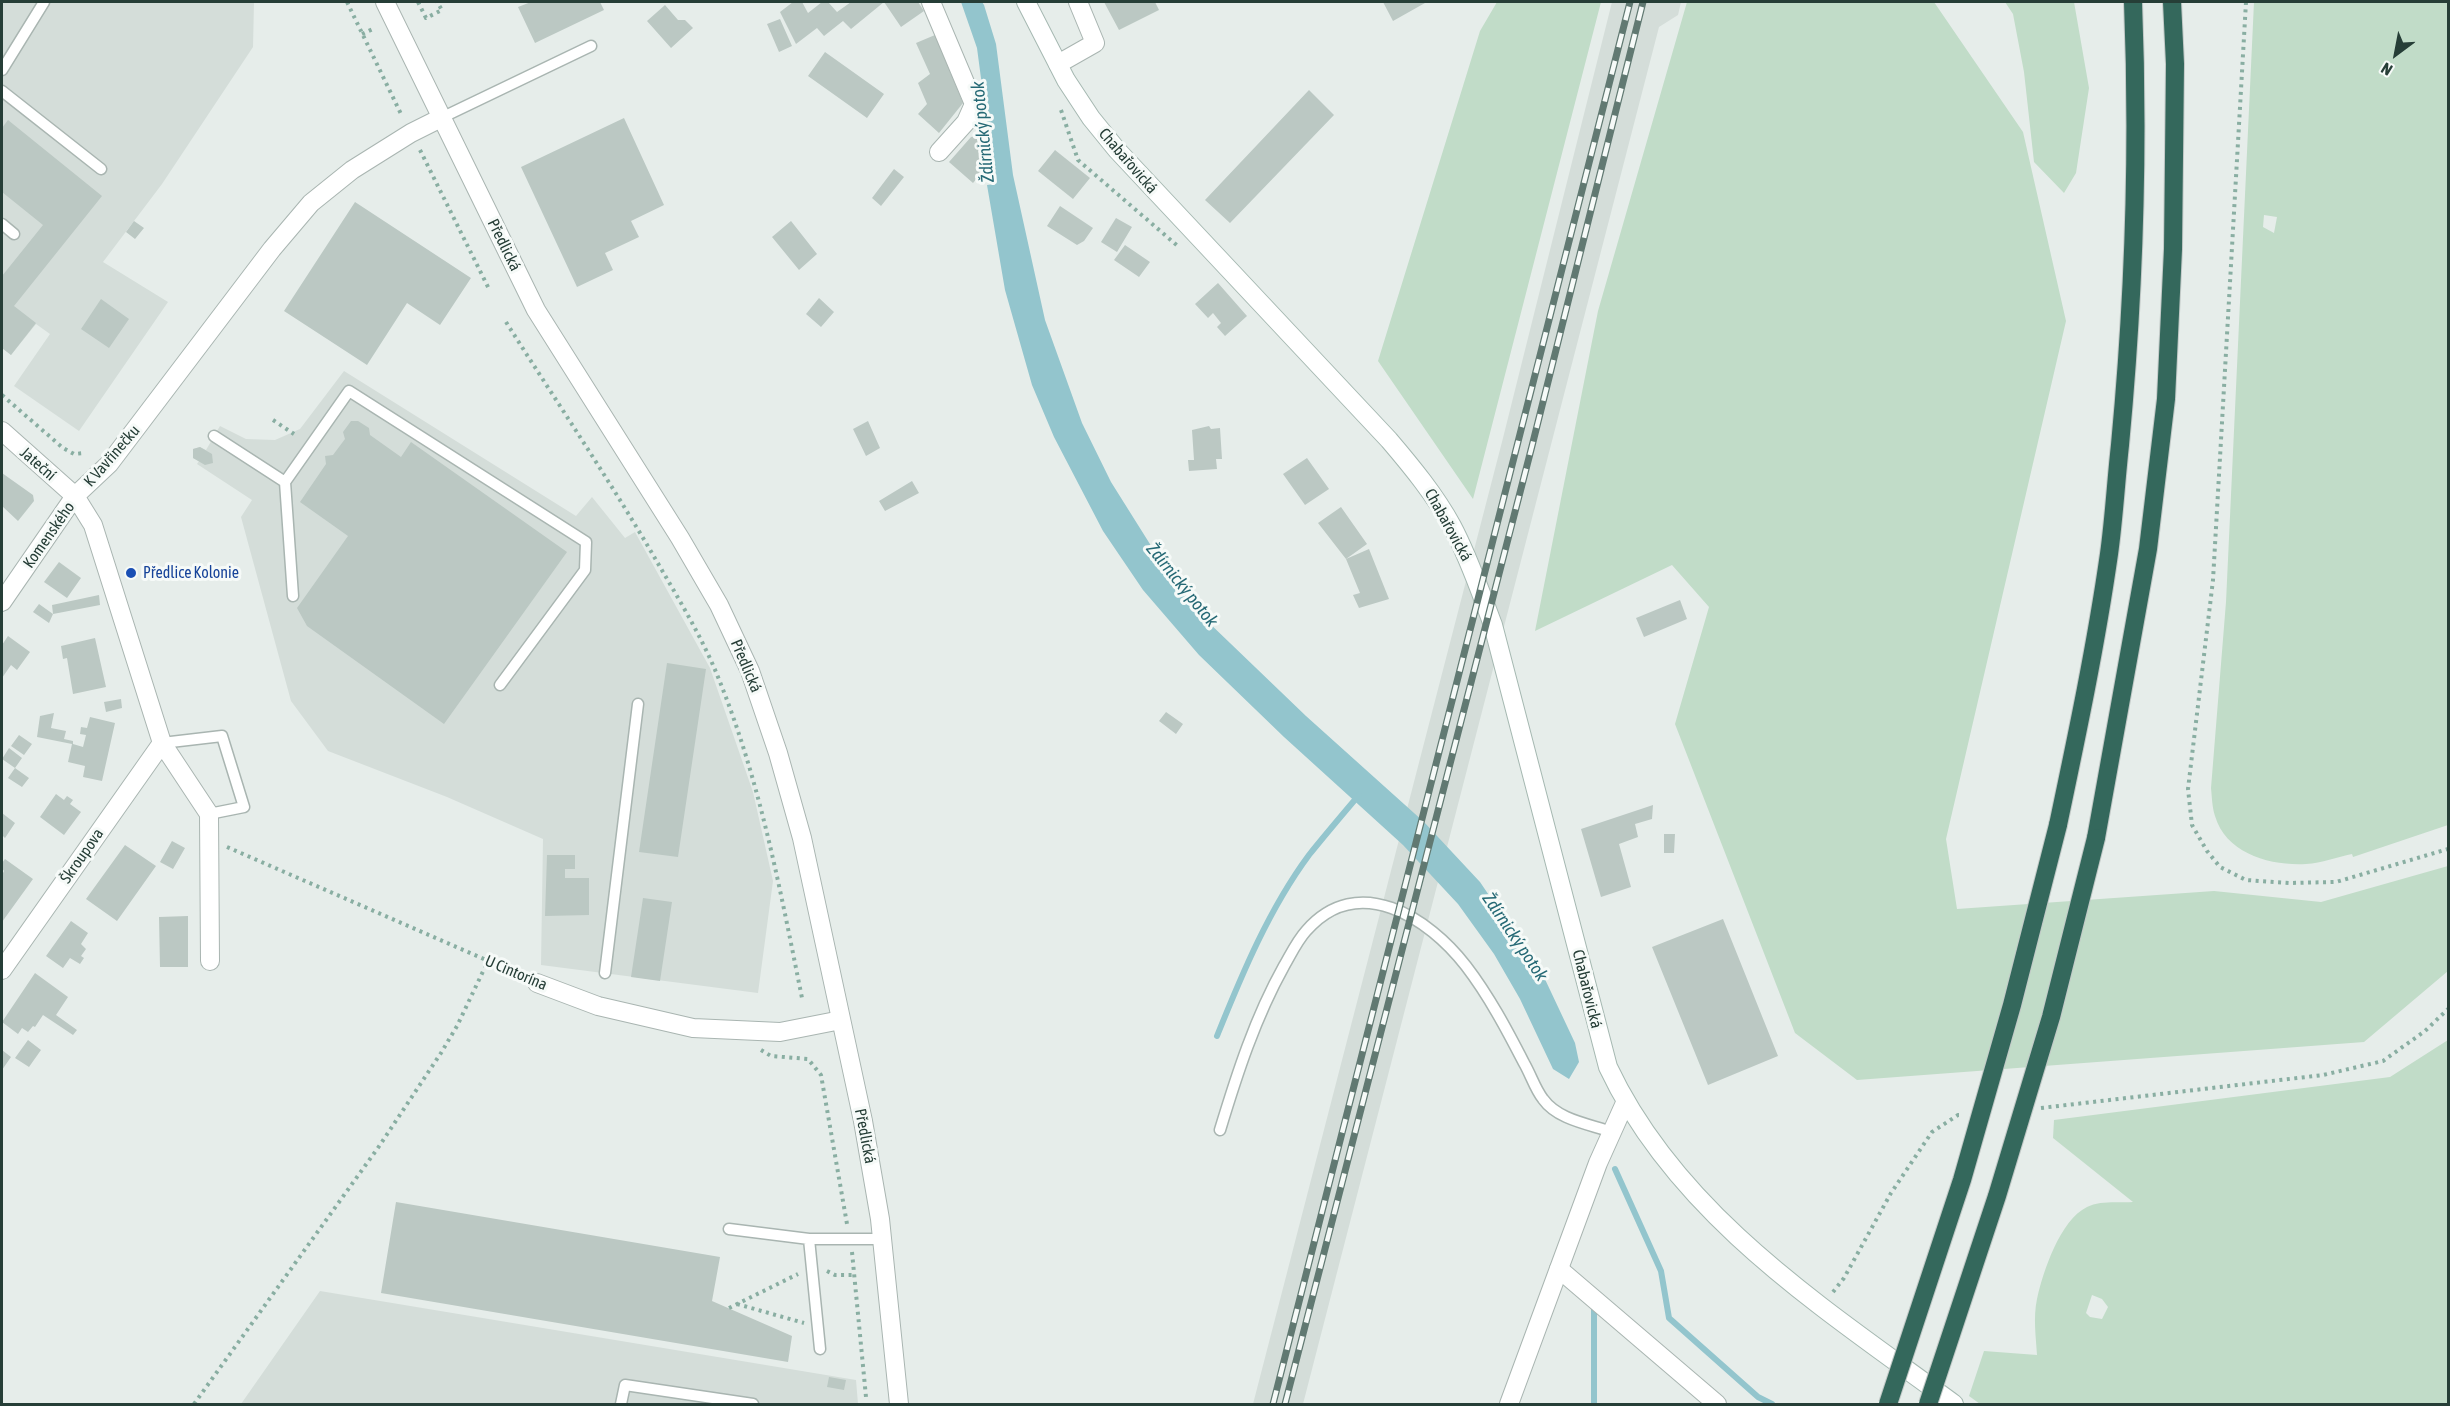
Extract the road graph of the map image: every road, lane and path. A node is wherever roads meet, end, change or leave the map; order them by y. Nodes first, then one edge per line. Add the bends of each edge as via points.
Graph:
1 (44, 2) edge
2 (347, 2) edge
3 (386, 2) edge
4 (437, 2) edge
5 (931, 2) edge
6 (1026, 2) edge
7 (1078, 2) edge
8 (2133, 2) edge
9 (2172, 2) edge
10 (2246, 2) edge
11 (419, 3) edge
12 (413, 9) dead end
13 (375, 28) dead end
14 (362, 34) junction
15 (591, 46) dead end
16 (1058, 64) junction
17 (2, 70) edge
18 (2, 91) edge
19 (1061, 109) dead end
20 (441, 118) junction
21 (405, 122) dead end
22 (420, 149) dead end
23 (939, 152) dead end
24 (101, 168) dead end
25 (2, 224) edge
26 (14, 234) dead end
27 (1188, 255) dead end
28 (489, 291) dead end
29 (506, 322) dead end
30 (2, 395) edge
31 (273, 420) dead end
32 (2, 431) edge
33 (294, 434) dead end
34 (214, 436) dead end
35 (85, 453) dead end
36 (285, 482) junction
37 (75, 496) junction
38 (293, 596) dead end
39 (2, 602) edge
40 (500, 685) dead end
41 (638, 704) dead end
42 (162, 743) junction
43 (208, 814) junction
44 (210, 840) junction
45 (2448, 849) edge
46 (10, 944) edge
47 (210, 961) dead end
48 (488, 961) junction
49 (2, 970) edge
50 (605, 973) dead end
51 (537, 983) joint
52 (802, 998) dead end
53 (2448, 1008) edge
54 (841, 1020) junction
55 (758, 1044) dead end
56 (1625, 1103) junction
57 (2038, 1108) dead end
58 (1969, 1114) dead end
59 (1220, 1130) dead end
60 (1612, 1132) junction
61 (729, 1229) dead end
62 (849, 1234) dead end
63 (809, 1239) junction
64 (882, 1239) junction
65 (852, 1251) dead end
66 (1559, 1269) junction
67 (827, 1271) dead end
68 (799, 1274) dead end
69 (854, 1275) junction
70 (737, 1304) junction
71 (1822, 1307) junction
72 (729, 1308) dead end
73 (814, 1325) dead end
74 (820, 1349) dead end
75 (866, 1397) dead end
76 (194, 1404) edge
77 (621, 1404) edge
78 (753, 1404) edge
79 (899, 1404) edge
80 (1509, 1404) edge
81 (1717, 1404) edge
82 (1888, 1404) edge
83 (1929, 1404) edge
84 (1953, 1404) edge

1 - 17 lane
2 - 14 path
3 - 20 street, Předlická
4 - 11 path via 442,10 426,18
5 - 23 street via 974,104 966,122
6 - 16 street, Chabařovická
7 - 16 street via 1095,43
8 - 82 highway, bridge via 2135,250 2109,552 2087,689 2058,825 2012,1005 1962,1179
9 - 83 highway, bridge via 2173,249 2166,399 2148,549 2096,838 2047,1028
10 - 45 path via 2213,580 2188,789 2192,825 2220,867 2246,880 2336,882
11 - 12 path
13 - 14 path
14 - 21 path
15 - 20 lane
16 - 56 street, Chabařovická via 1091,118 1117,150 1389,440 1429,489 1451,525 1493,625 1595,1025
18 - 24 lane
19 - 27 path via 1078,160
20 - 37 street, K Vavřinečku via 352,170 310,203 109,464
20 - 54 street, Předlická via 536,310 680,538 719,605 750,671 802,838
22 - 28 path
25 - 26 lane
29 - 52 path via 637,527 718,675 755,783
30 - 35 path via 63,448
31 - 33 path
32 - 37 street, Jateční
34 - 36 lane
36 - 38 lane
36 - 40 lane via 349,391 586,542 585,570
37 - 39 street, Komenského
37 - 42 street, K Vavřinečku via 93,525
41 - 50 lane
42 - 43 street, K Vavřinečku
42 - 43 lane via 222,736 244,807
42 - 46 street, Škroupova
43 - 44 street, K Vavřinečku
44 - 47 street, K Vavřinečku
44 - 48 path, U Cintorína
46 - 49 street, Škroupova
48 - 51 path, U Cintorína
48 - 76 path via 457,1026 380,1145
51 - 54 street, U Cintorína via 598,1006 693,1028 780,1032
53 - 57 path via 2383,1062 2323,1075
54 - 64 street, Předlická via 863,1121
55 - 62 path via 771,1056 808,1059 821,1075
56 - 60 street
56 - 71 street, Chabařovická via 1663,1158 1693,1191 1736,1235
58 - 71 path via 1958,1115 1932,1132 1891,1193 1844,1278
59 - 60 lane via 1243,1056 1274,985 1306,931 1341,907 1376,903 1396,908 1445,941 1488,998 1544,1100 1560,1115
60 - 66 street
61 - 63 lane
63 - 64 lane
63 - 74 lane
64 - 79 street, Předlická
65 - 69 path
66 - 80 street
66 - 81 street
67 - 69 path
68 - 70 path
69 - 75 path
70 - 72 path
70 - 73 path
71 - 84 street, Chabařovická
77 - 78 lane via 625,1384

